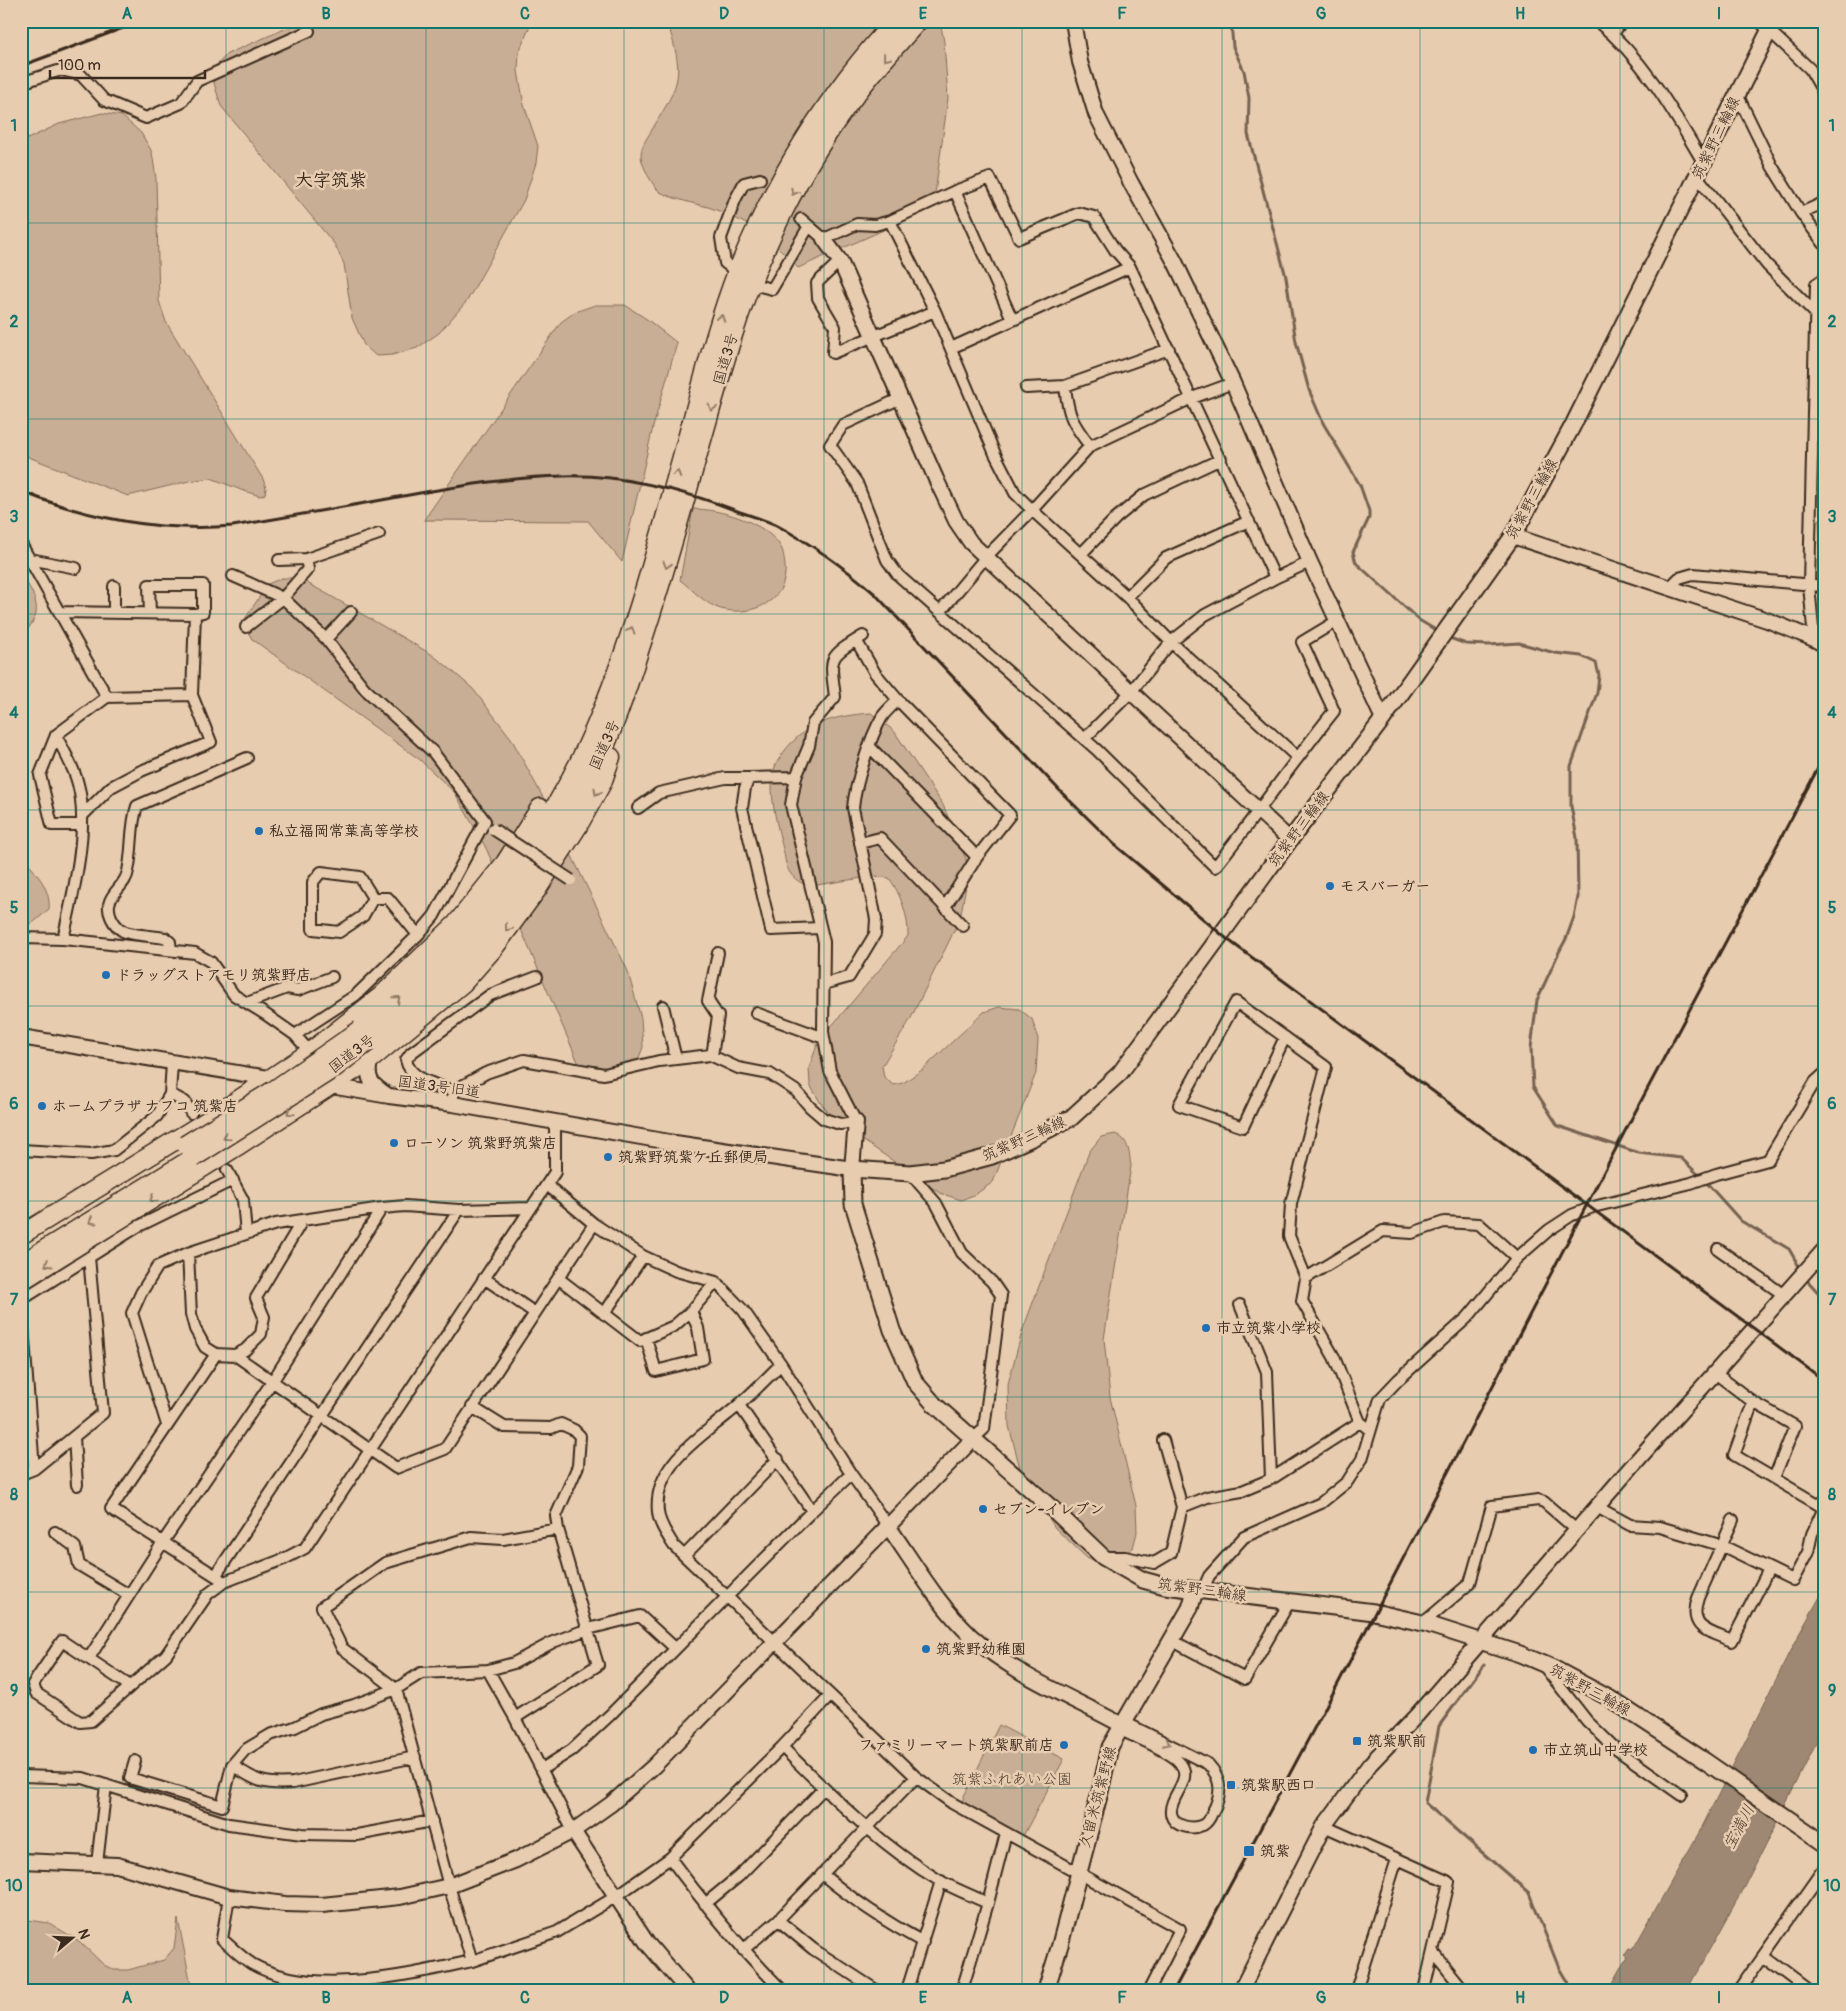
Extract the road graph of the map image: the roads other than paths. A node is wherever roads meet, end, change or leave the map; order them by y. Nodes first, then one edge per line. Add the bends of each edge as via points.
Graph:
1 (895, 21) edge
2 (918, 21) edge
3 (1073, 21) edge
4 (1597, 21) edge
5 (1622, 21) edge
6 (1814, 21) edge
7 (1767, 24) edge
8 (1825, 26) edge
9 (308, 32) dead end
10 (1613, 34) junction
11 (21, 83) edge
12 (1737, 94) junction
13 (1825, 95) edge
14 (1700, 169) junction
15 (760, 179) dead end
16 (955, 191) junction
17 (1825, 202) edge
18 (1801, 213) junction
19 (801, 219) tunnel mouth
20 (890, 221) junction
21 (809, 226) junction
22 (824, 239) junction
23 (1825, 245) edge
24 (840, 261) junction
25 (1130, 267) junction
26 (738, 272) junction
27 (1825, 278) edge
28 (752, 284) junction
29 (935, 311) junction
30 (1815, 312) junction
31 (1012, 319) junction
32 (1825, 323) edge
33 (875, 337) junction
34 (951, 348) junction
35 (1169, 349) junction
36 (1232, 383) junction
37 (1065, 386) junction
38 (1026, 388) dead end
39 (901, 398) junction
40 (1192, 398) junction
41 (1090, 446) junction
42 (1221, 459) junction
43 (1032, 510) junction
44 (1249, 522) junction
45 (379, 534) dead end
46 (1513, 536) junction
47 (21, 544) edge
48 (1081, 554) junction
49 (306, 558) junction
50 (985, 558) junction
51 (30, 559) junction
52 (279, 560) dead end
53 (1310, 562) junction
54 (76, 568) dead end
55 (233, 576) dead end
56 (1275, 578) junction
57 (1809, 584) junction
58 (114, 586) dead end
59 (1825, 586) edge
60 (1669, 588) junction
61 (1128, 597) junction
62 (283, 598) junction
63 (59, 612) junction
64 (351, 612) dead end
65 (940, 612) junction
66 (114, 613) junction
67 (150, 613) junction
68 (195, 614) junction
69 (1337, 621) junction
70 (246, 627) dead end
71 (326, 639) junction
72 (1171, 642) junction
73 (1819, 642) edge
74 (641, 646) junction
75 (621, 662) junction
76 (1130, 693) junction
77 (192, 695) junction
78 (107, 697) junction
79 (898, 700) junction
80 (1383, 719) junction
81 (56, 735) junction
82 (1085, 738) junction
83 (870, 747) junction
84 (1297, 757) junction
85 (247, 758) dead end
86 (796, 777) junction
87 (749, 778) junction
88 (638, 808) dead end
89 (1259, 812) junction
90 (82, 820) junction
91 (485, 821) junction
92 (1290, 840) junction
93 (860, 844) junction
94 (978, 857) junction
95 (571, 880) dead end
96 (373, 898) junction
97 (945, 907) junction
98 (962, 926) dead end
99 (820, 928) junction
100 (418, 935) junction
101 (21, 938) edge
102 (63, 939) junction
103 (171, 950) junction
104 (718, 953) dead end
105 (332, 977) dead end
106 (537, 977) dead end
107 (824, 984) junction
108 (247, 1003) junction
109 (663, 1006) dead end
110 (756, 1013) dead end
111 (295, 1036) junction
112 (364, 1036) junction
113 (1285, 1037) junction
114 (21, 1038) edge
115 (824, 1038) junction
116 (310, 1052) junction
117 (712, 1056) junction
118 (676, 1059) junction
119 (370, 1060) junction
120 (172, 1063) junction
121 (1825, 1073) edge
122 (269, 1078) junction
123 (331, 1086) junction
124 (170, 1094) junction
125 (388, 1096) junction
126 (453, 1097) junction
127 (190, 1113) dead end
128 (555, 1122) junction
129 (856, 1122) junction
130 (21, 1150) edge
131 (189, 1152) junction
132 (227, 1170) dead end
133 (852, 1170) junction
134 (910, 1173) junction
135 (233, 1180) junction
136 (547, 1185) junction
137 (382, 1208) junction
138 (531, 1208) junction
139 (459, 1210) junction
140 (302, 1221) junction
141 (594, 1224) junction
142 (246, 1234) junction
143 (21, 1235) edge
144 (21, 1246) edge
145 (1718, 1248) dead end
146 (1825, 1249) edge
147 (188, 1253) junction
148 (642, 1256) junction
149 (88, 1257) junction
150 (1517, 1258) junction
151 (21, 1264) edge
152 (484, 1278) junction
153 (558, 1278) junction
154 (1306, 1278) junction
155 (21, 1280) edge
156 (716, 1282) junction
157 (1784, 1295) junction
158 (21, 1300) edge
159 (1240, 1305) dead end
160 (691, 1311) junction
161 (535, 1313) junction
162 (604, 1314) junction
163 (646, 1338) junction
164 (216, 1354) junction
165 (235, 1355) junction
166 (781, 1364) junction
167 (1715, 1373) junction
168 (272, 1382) junction
169 (1753, 1402) junction
170 (739, 1405) junction
171 (472, 1408) junction
172 (320, 1416) junction
173 (1360, 1422) junction
174 (168, 1425) junction
175 (1370, 1430) junction
176 (74, 1437) junction
177 (974, 1438) junction
178 (1163, 1440) dead end
179 (370, 1450) junction
180 (778, 1459) junction
181 (34, 1469) junction
182 (21, 1472) edge
183 (851, 1474) junction
184 (1271, 1478) junction
185 (1774, 1478) junction
186 (77, 1485) dead end
187 (1182, 1507) junction
188 (1597, 1507) junction
189 (812, 1511) junction
190 (1733, 1520) dead end
191 (888, 1526) junction
192 (1573, 1527) dead end
193 (558, 1529) junction
194 (55, 1532) dead end
195 (163, 1542) junction
196 (1723, 1546) junction
197 (685, 1555) junction
198 (1102, 1557) junction
199 (1768, 1569) junction
200 (220, 1578) junction
201 (1198, 1591) junction
202 (129, 1595) junction
203 (728, 1597) junction
204 (1290, 1601) junction
205 (1423, 1623) junction
206 (588, 1629) junction
207 (1171, 1640) junction
208 (776, 1641) junction
209 (1480, 1641) junction
210 (675, 1648) junction
211 (89, 1658) junction
212 (1542, 1663) junction
213 (488, 1670) junction
214 (130, 1686) junction
215 (396, 1689) junction
216 (830, 1696) junction
217 (515, 1718) junction
218 (1122, 1725) junction
219 (782, 1747) junction
220 (415, 1757) junction
221 (135, 1761) dead end
222 (232, 1764) junction
223 (542, 1770) junction
224 (21, 1776) edge
225 (916, 1776) junction
226 (106, 1785) junction
227 (824, 1788) junction
228 (1681, 1795) dead end
229 (432, 1820) junction
230 (1324, 1826) junction
231 (866, 1828) junction
232 (573, 1831) junction
233 (1006, 1833) junction
234 (1825, 1844) edge
235 (670, 1858) junction
236 (1397, 1859) junction
237 (21, 1861) edge
238 (97, 1864) junction
239 (1825, 1868) edge
240 (1078, 1872) junction
241 (822, 1874) junction
242 (941, 1881) junction
243 (449, 1886) junction
244 (229, 1897) junction
245 (615, 1897) junction
246 (988, 1903) junction
247 (705, 1904) junction
248 (778, 1920) junction
249 (923, 1942) junction
250 (743, 1950) junction
251 (1434, 1953) junction
252 (1763, 1956) junction
253 (472, 1962) junction
254 (781, 1989) edge
255 (687, 1990) edge
256 (876, 1990) edge
257 (907, 1990) edge
258 (962, 1990) edge
259 (1046, 1990) edge
260 (1149, 1990) edge
261 (1241, 1990) edge
262 (1356, 1990) edge
263 (1424, 1990) edge
264 (1464, 1990) edge
265 (1739, 1990) edge
266 (1808, 1990) edge

1 - 26 highway, 国道3号 via 839,88 797,154 766,208
2 -> 28 highway, 国道3号 via 851,100 809,164 781,216
3 - 36 street via 1080,62 1096,114 1175,262
4 - 10 street
5 - 10 street
6 - 8 street
7 - 12 main road, 筑紫野三輪線
7 - 13 street via 1810,69
9 - 11 street via 197,81 181,103 146,118 104,100 80,75 61,70
10 - 14 street via 1658,88
12 - 14 main road, 筑紫野三輪線
12 - 18 street via 1772,166
14 - 30 street via 1767,265
14 - 46 main road, 筑紫野三輪線 via 1572,427
15 - 26 street via 744,183 722,238 725,263
16 - 20 street
16 - 25 street via 990,178 1019,238 1079,213 1094,217
16 - 31 street
17 - 18 street
18 - 23 street
19 - 21 street
20 - 22 street via 857,224
20 - 29 street
21 - 22 street
21 - 28 street via 772,289
22 - 24 street
24 - 33 street
24 - 33 street via 817,283 818,298 835,327 833,353
25 - 31 street
25 - 35 street
75 -> 26 highway, 国道3号 via 718,326
27 - 30 street via 1816,284
28 -> 74 highway, 国道3号 via 733,333 668,564
29 - 33 street
29 - 34 street
30 - 32 street
30 - 57 street
31 - 34 street
33 - 39 street
34 - 43 street via 995,454 1015,493
35 - 37 street
35 - 40 street
36 - 40 street
36 - 53 street
37 - 38 street
37 - 41 street via 1067,409
39 - 50 street via 956,521
39 - 65 street via 843,425 830,445 857,483 887,560 898,575
40 - 41 street
40 - 42 street
41 - 43 street
42 - 44 street
42 - 48 street via 1144,495
43 - 48 street
43 - 50 street
44 - 56 street
44 - 61 street via 1166,558
45 - 49 street
46 - 60 street
46 - 80 main road, 筑紫野三輪線
47 - 51 street
48 - 61 street
49 - 52 street
49 - 62 street via 308,568
50 - 65 street
50 - 76 street
51 - 54 street
51 - 63 street
53 - 56 street
53 - 69 street
55 - 62 street
56 - 72 street via 1205,615
57 - 59 street
57 - 60 street via 1693,574 1679,578
57 - 73 street
58 - 66 street
60 - 73 street via 1767,620
61 - 72 street
62 - 70 street
62 - 71 street
63 - 66 street
63 - 78 street
64 - 71 street
65 - 82 street
66 - 67 street
67 - 68 street
67 - 68 street via 149,585 203,585 203,612
68 - 77 street
69 - 80 street
69 - 84 street via 1302,642 1334,711
71 - 91 street via 365,689 433,752
72 - 76 street
72 - 84 street
74 - 112 highway, 国道3号 via 616,721 600,757 548,852 504,912 446,976 408,1010
74 -> 119 highway via 622,726 602,783 536,891 494,948 463,982
112 -> 75 highway, 国道3号 via 493,901 534,841 578,765
75 - 116 highway via 569,761 505,863 456,924 412,968
76 - 82 street
76 - 89 street
77 - 78 street
77 - 90 street via 211,742 141,771 112,787
78 - 81 street
79 - 83 street via 883,715
79 - 86 street via 875,673 860,638 837,652 831,663 835,697 813,723 809,746
79 - 94 street via 1010,816
80 - 92 main road, 筑紫野三輪線
81 - 90 street via 78,783
81 - 90 street via 40,775 52,825
82 - 89 street via 1215,867
83 - 93 street via 854,791 852,808
83 - 94 street
84 - 89 street
85 - 103 street via 138,806 133,819 128,871 124,884 113,896 109,910 124,931 165,938 170,942
86 - 87 street
86 - 99 street via 791,805
87 - 88 street via 725,778 659,794
87 - 99 street via 742,808 771,930
89 - 92 street
90 - 102 street via 76,882
91 - 95 street, bridge
91 - 100 street via 434,916
92 - 134 main road, 筑紫野三輪線 via 1143,1043 1095,1097 1071,1118 992,1156 944,1169
93 - 97 street via 880,838
93 - 107 street via 876,919 875,934 849,977
94 - 97 street
96 - 96 street via 362,916 339,932 313,929 313,882 321,872 360,878
96 - 100 street via 388,898
97 - 98 street
99 - 107 street via 824,942
100 - 111 street via 356,995
101 - 102 street
102 - 103 street
103 - 108 street via 195,953 211,962 234,995
104 - 117 street via 708,1001 718,1016
105 - 108 street via 298,990 287,988
106 - 126 street via 490,995 406,1060 414,1075
107 - 115 street
108 - 111 street
109 - 118 street
110 - 115 street
111 - 116 street
112 - 131 highway, 国道3号, bridge via 274,1090
113 - 113 street via 1236,1002 1179,1105 1243,1127
113 - 154 street via 1326,1067 1291,1204 1289,1236
114 - 120 street, 国道3号旧道
115 - 129 street via 830,1071
116 - 122 highway
117 - 118 street
117 - 129 street via 738,1068 770,1074 796,1091 824,1119 840,1124
118 - 126 street via 604,1074 524,1060 486,1073
119 - 123 highway
119 - 125 street via 367,1073 374,1086
120 - 122 street, 国道3号旧道
120 - 124 street
121 - 150 street via 1815,1082 1768,1160 1572,1215
122 - 123 street, 国道3号旧道
122 - 143 highway via 205,1122
123 - 125 street, 国道3号旧道
123 -> 155 highway
124 - 127 street via 185,1102
124 - 130 street via 156,1116 114,1150 91,1154
125 - 126 street, 国道3号旧道
126 - 128 street, 国道3号旧道
128 - 133 street, 国道3号旧道
128 - 136 street via 555,1172
129 - 133 street
131 - 144 highway, 国道3号
131 -> 151 highway, 国道3号
132 - 135 street
133 - 134 main road, 筑紫野三輪線
133 - 177 main road, 筑紫野三輪線 via 853,1204 902,1357 915,1382 928,1397
134 - 177 street via 936,1203 962,1253 1001,1295 984,1429
135 - 142 street via 243,1200
135 - 149 street via 137,1227
136 - 138 street
136 - 141 street
137 - 139 street via 405,1206
137 - 140 street
137 - 168 street
138 - 139 street
138 - 152 street
139 - 172 street
140 - 142 street via 276,1224
140 - 165 street via 256,1298 264,1317 261,1334
141 - 148 street
141 - 153 street
142 - 147 street
145 - 157 street
146 - 157 street
147 - 164 street via 191,1314 195,1329 205,1347
147 - 174 street via 158,1266 132,1313
148 - 156 street via 676,1271
148 - 162 street
149 - 158 street
149 - 176 street via 103,1413
150 - 154 street via 1479,1224 1444,1222 1412,1233 1383,1231
150 - 175 street via 1468,1317 1380,1399
152 - 161 street
152 - 179 street
153 - 161 street
153 - 162 street
154 - 173 street via 1302,1301 1334,1357
156 - 160 street
156 - 166 street via 744,1310
157 - 167 street
158 - 181 street
159 - 184 street via 1267,1372
160 - 163 street via 674,1326
160 - 163 street via 698,1328 703,1359 656,1371
161 - 171 street
162 - 163 street via 640,1341
164 - 165 street
164 - 174 street
165 - 168 street
166 - 170 street
166 - 183 street
167 - 169 street
167 - 188 street
168 - 172 street
168 - 195 street
169 - 185 street via 1734,1455
169 - 185 street via 1794,1426
170 - 180 street
170 - 197 street via 680,1455 668,1470 659,1490 658,1513 665,1532
171 - 179 street via 444,1449 427,1457 396,1468
171 - 193 street via 504,1427 551,1428 561,1424 580,1436 578,1466 556,1516
172 - 179 street
172 - 200 street
173 - 175 street
173 - 184 street
174 - 195 street via 111,1510
175 - 201 street via 1362,1459 1346,1482 1321,1503 1244,1537
176 - 181 street
176 - 186 street
177 - 191 street
177 - 198 main road, 筑紫野三輪線
178 - 187 street
179 - 200 street via 305,1548 284,1559
180 - 189 street
180 - 197 street
181 - 182 street
183 - 189 street
183 - 191 street
184 - 187 street via 1242,1491 1207,1497
185 - 199 street via 1824,1508 1808,1552 1793,1580
187 - 198 street via 1170,1553 1154,1562
188 - 196 street via 1630,1525 1660,1527
188 - 209 street
189 - 203 street
190 - 196 street
191 - 208 street
191 - 218 street via 940,1600 970,1635 1009,1665
192 - 205 street via 1538,1500 1492,1506 1470,1583
193 - 206 street
193 - 215 street via 503,1539 471,1537 385,1564 322,1607 342,1648
194 - 202 street via 75,1547 79,1565
195 - 200 street
195 - 202 street
196 - 199 street
196 - 199 street via 1694,1609 1696,1622 1701,1628 1732,1641
197 - 203 street
198 - 201 main road, 筑紫野三輪線 via 1143,1580
200 - 214 street via 166,1655
201 - 204 main road, 筑紫野三輪線
201 - 207 main road, 久留米筑紫野線
202 - 211 street
203 - 208 street
203 - 210 street
204 - 205 main road, 筑紫野三輪線
204 - 207 street via 1245,1679
205 - 209 main road, 筑紫野三輪線
206 - 210 street via 640,1616
206 - 213 street via 553,1642 514,1663
206 - 217 street via 598,1665
207 - 218 main road, 久留米筑紫野線
208 - 216 street
208 - 232 street via 654,1766 611,1804
209 - 212 main road, 筑紫野三輪線
209 - 230 street via 1370,1764
210 - 223 street via 572,1750
211 - 214 street
211 - 214 street via 62,1641 33,1684 36,1692 80,1722 91,1721
212 - 228 street via 1587,1721 1616,1749
212 - 234 main road, 筑紫野三輪線 via 1609,1698
213 - 215 street via 421,1673
213 - 217 street
215 - 220 street
215 - 222 street via 270,1735 245,1750
216 - 219 street
216 - 225 street
217 - 223 street
218 -> 218 street via 1208,1764 1214,1770 1219,1778 1220,1793 1208,1821 1192,1828 1176,1822 1172,1807 1184,1778 1180,1763
218 - 240 main road, 久留米筑紫野線 via 1110,1747
219 - 227 street
219 - 235 street
220 - 222 street via 293,1783 273,1784 253,1780
220 - 229 street
221 - 222 street via 130,1778 222,1806
223 - 232 street
224 - 226 street via 83,1778
225 - 231 street
225 - 233 street via 952,1803
226 - 229 street via 229,1824 302,1834 357,1835
226 - 238 street
227 - 231 street
227 - 247 street via 739,1876
229 - 243 street
230 - 236 street
230 - 261 street
231 - 241 street
231 - 242 street
232 - 243 street via 516,1860
232 - 245 street
233 - 240 street
233 - 246 street
235 - 245 street
235 - 247 street
236 - 251 street via 1449,1882
236 - 262 street
237 - 238 street
238 - 244 street via 117,1865
239 - 252 street
240 - 259 main road, 久留米筑紫野線
240 - 260 street via 1180,1929
241 - 248 street
241 - 249 street via 887,1923
242 - 246 street
242 - 249 street
243 - 244 street via 400,1897 322,1905
243 - 253 street
244 - 253 street via 222,1940 251,1963 276,1974 300,1980 365,1980
245 - 253 street via 557,1932
245 - 255 street via 647,1943
246 - 258 street
247 - 250 street
248 - 250 street
248 - 256 street via 813,1949
249 - 257 street
250 - 254 street
251 - 263 street
251 - 264 street
252 - 265 street
252 - 266 street

